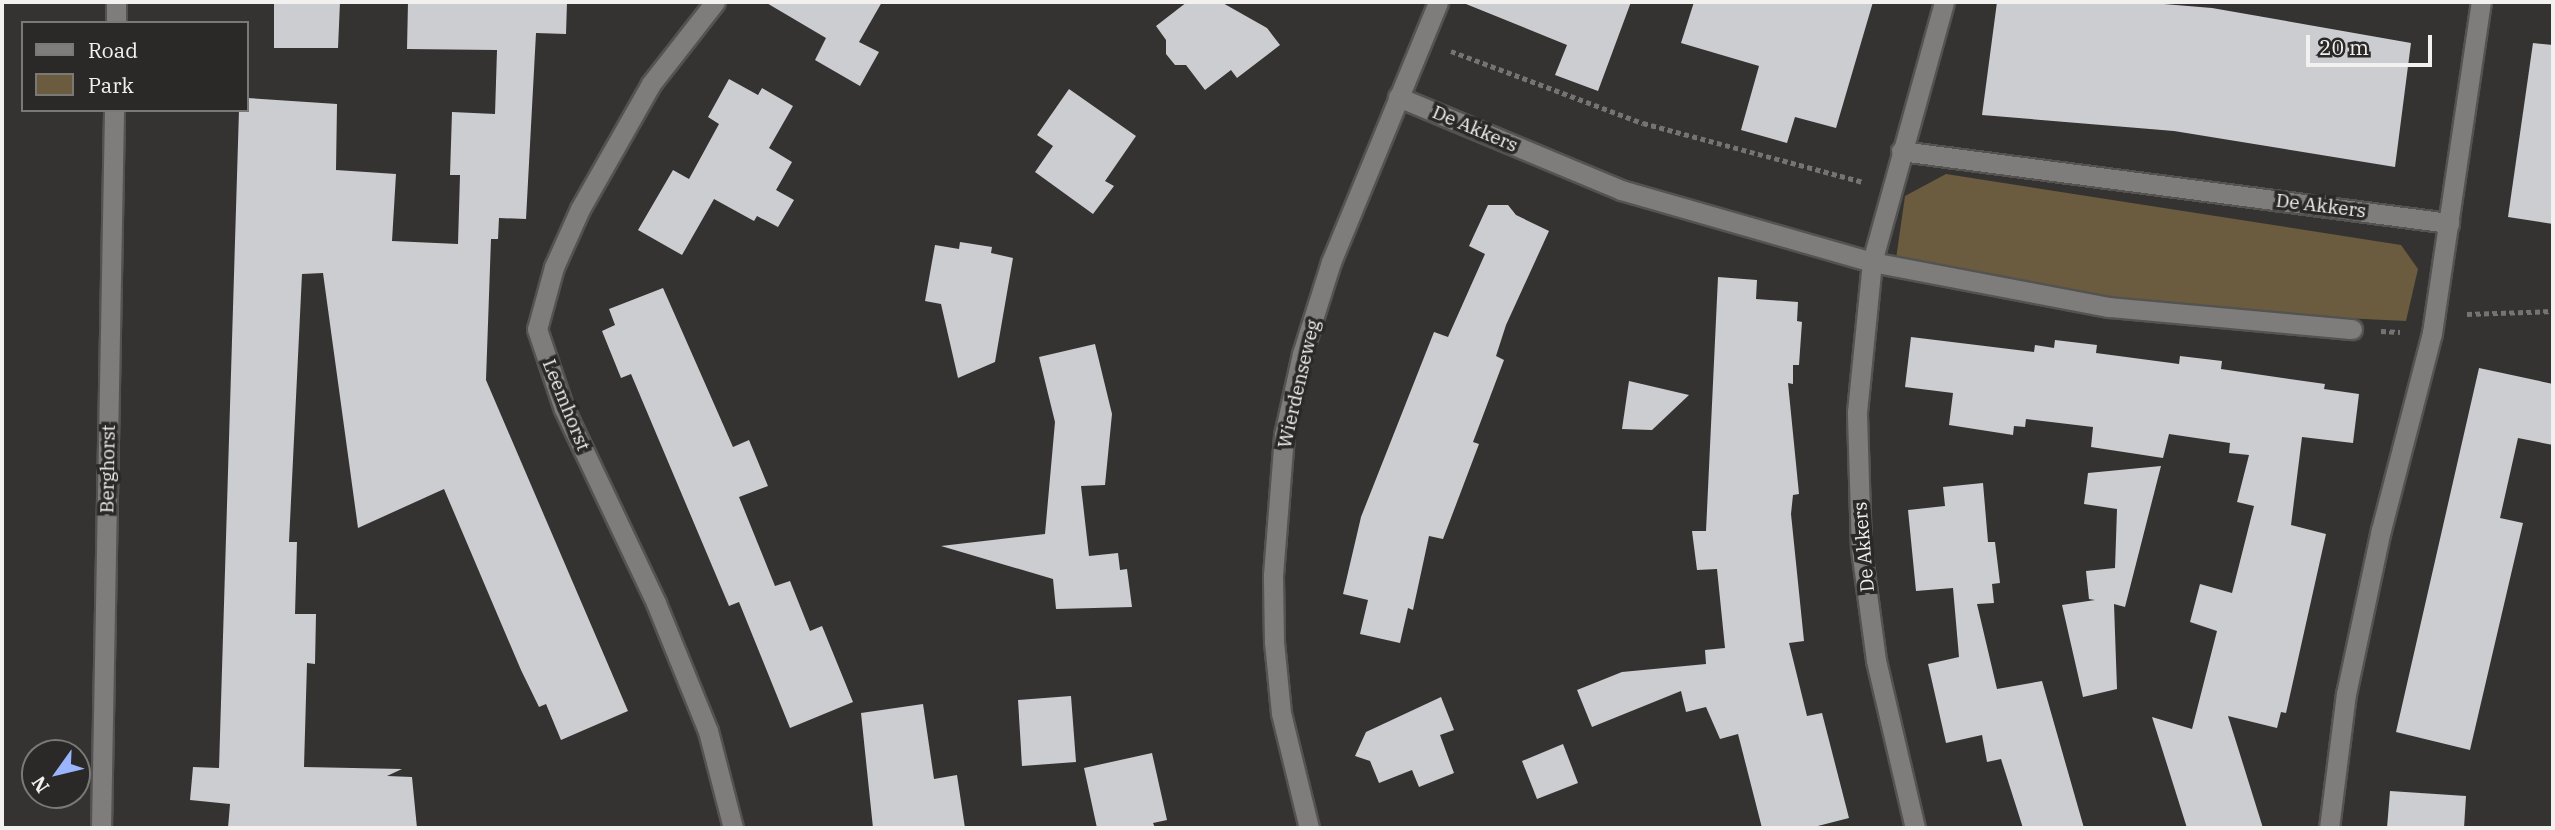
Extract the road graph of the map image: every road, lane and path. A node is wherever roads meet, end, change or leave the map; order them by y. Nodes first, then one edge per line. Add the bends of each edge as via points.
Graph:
1 (116, 2) edge
2 (715, 2) edge
3 (1438, 2) edge
4 (1944, 2) edge
5 (2481, 2) edge
6 (116, 21) edge
7 (1422, 40) junction
8 (1398, 97) junction
9 (114, 112) edge
10 (1901, 151) junction
11 (1891, 189) junction
12 (2449, 223) junction
13 (1872, 261) junction
14 (2553, 312) edge
15 (2434, 324) junction
16 (2352, 329) joint
17 (101, 828) edge
18 (733, 828) edge
19 (1309, 828) edge
20 (1915, 828) edge
21 (2329, 828) edge

1 - 6 street
2 - 18 street, Leemhorst via 651,84 580,209 554,267 537,329 564,409 656,603 708,731
3 - 7 street, Wierdenseweg
4 - 10 street, De Akkers
5 - 12 street
7 - 8 street, Wierdenseweg
7 - 11 path via 1643,123
8 - 13 street, De Akkers via 1621,190
8 - 19 street, Wierdenseweg via 1331,262 1302,354 1284,435 1273,575 1274,642 1281,713
9 - 17 street, Berghorst
10 - 11 street, De Akkers
10 - 12 street, De Akkers
11 - 13 street, De Akkers
12 - 15 street
13 - 16 street, De Akkers via 2109,307
13 - 20 street, De Akkers via 1857,412 1861,549 1876,660
14 - 15 path
15 - 16 path
15 - 21 street via 2381,530 2349,680

